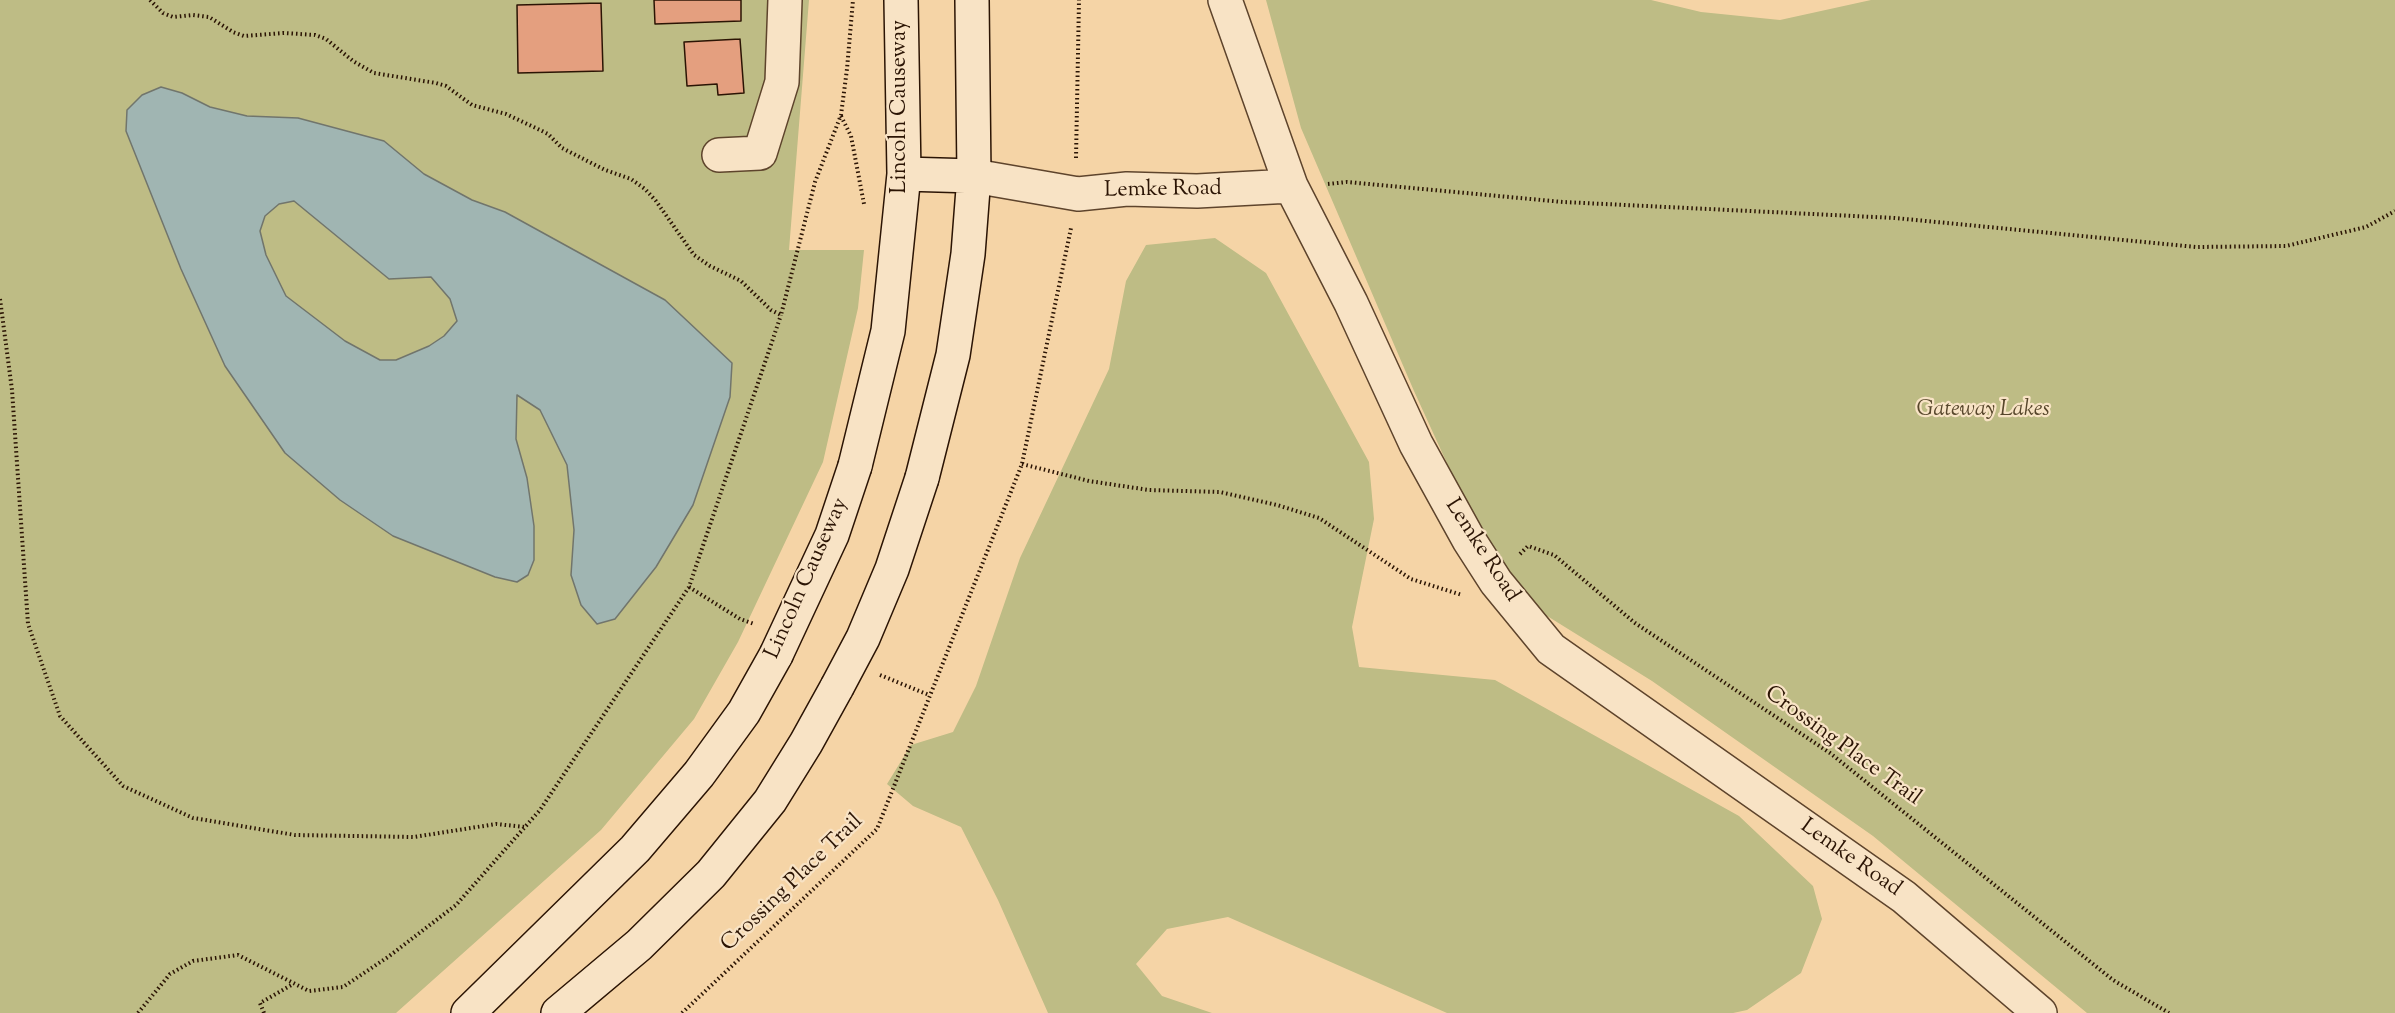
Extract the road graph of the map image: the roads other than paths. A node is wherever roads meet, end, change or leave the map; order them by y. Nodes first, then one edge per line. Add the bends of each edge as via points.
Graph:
1 (785, 0) edge
2 (902, 0) edge
3 (972, 0) edge
4 (1225, 0) edge
5 (719, 155) dead end
6 (904, 174) junction
7 (974, 176) junction
8 (1291, 186) junction
9 (468, 1013) edge
10 (558, 1013) edge
11 (2040, 1013) edge

1 - 5 main road via 782,82 760,153
2 - 6 main road, Lincoln Causeway
3 - 7 main road
4 - 8 main road
6 - 7 main road, Lemke Road
6 - 9 main road, Lincoln Causeway, bridge via 888,331 855,466 832,535 776,655 744,712 685,791 635,849
7 - 8 main road, Lemke Road via 1078,194 1127,189 1197,191
7 - 10 main road, bridge via 968,254 953,355 922,478 892,569 862,638 770,801 711,874 639,945
8 - 11 main road, Lemke Road via 1416,444 1469,540 1496,582 1551,649 1904,897

